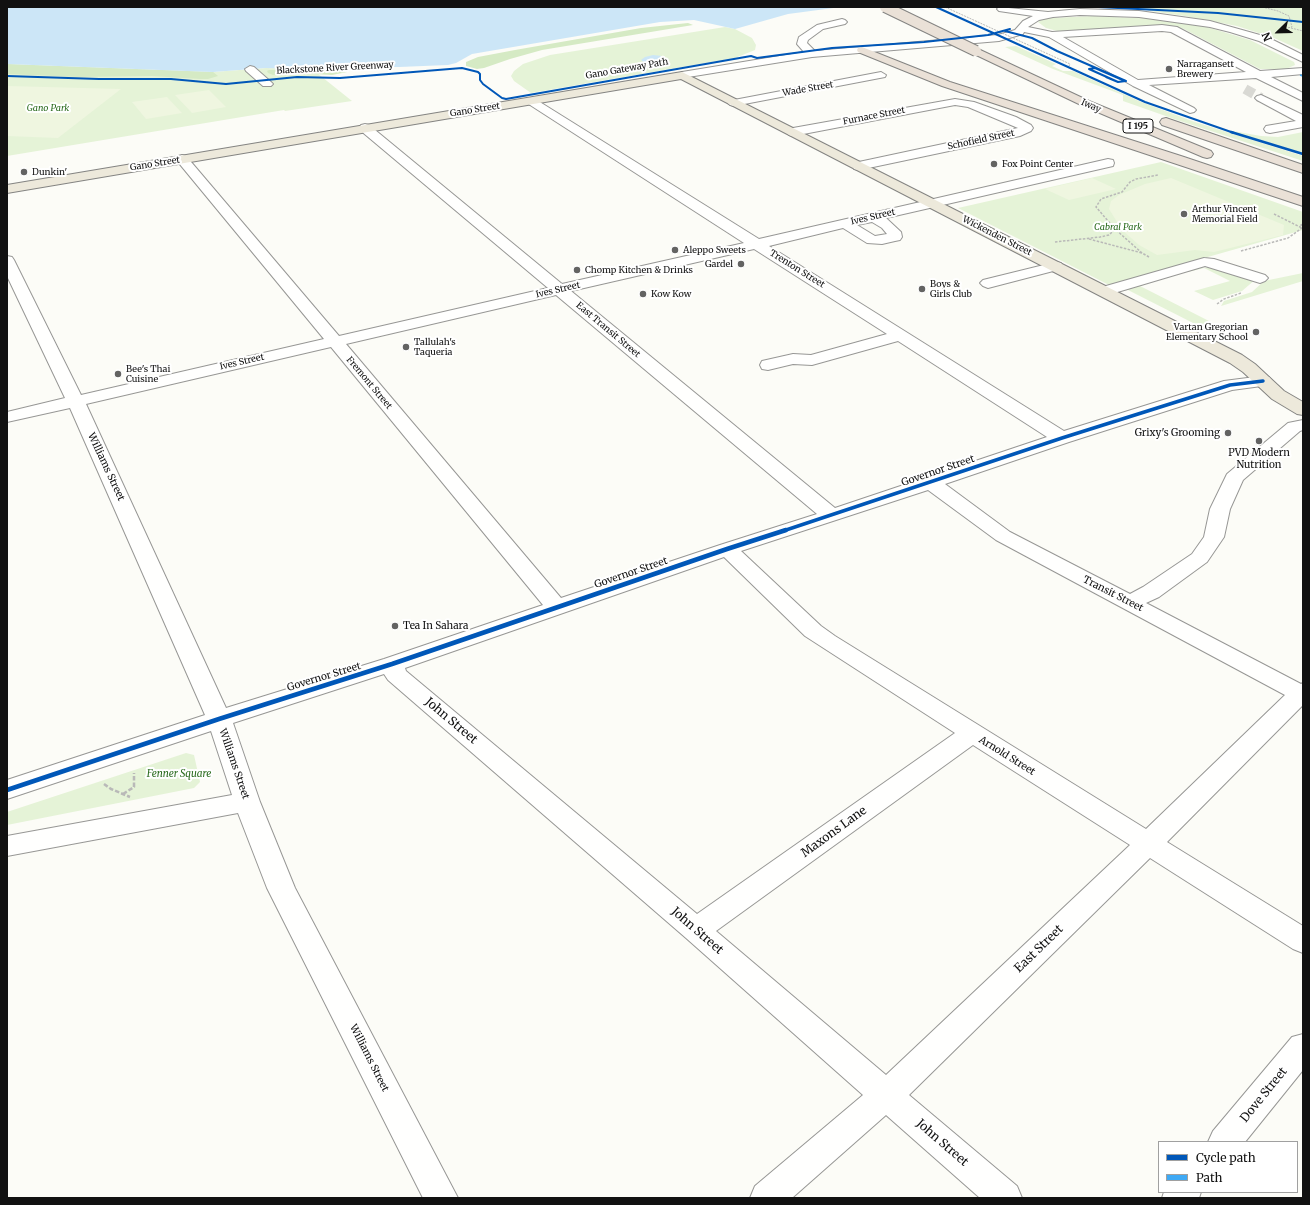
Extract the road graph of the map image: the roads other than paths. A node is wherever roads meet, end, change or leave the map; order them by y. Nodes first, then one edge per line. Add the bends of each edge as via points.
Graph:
1 (885, 7) edge
2 (906, 7) edge
3 (1002, 9) dead end
4 (1132, 10) edge
5 (1048, 15) junction
6 (842, 22) dead end
7 (1234, 30) junction
8 (1279, 30) dead end
9 (1013, 31) junction
10 (1052, 35) junction
11 (1190, 37) junction
12 (1165, 39) dead end
13 (1087, 45) dead end
14 (1071, 46) junction
15 (862, 50) junction
16 (812, 54) junction
17 (1303, 59) edge
18 (250, 69) dead end
19 (1303, 72) edge
20 (1259, 74) junction
21 (682, 75) junction
22 (881, 75) dead end
23 (1222, 77) junction
24 (266, 84) dead end
25 (1136, 84) junction
26 (1239, 86) tunnel mouth
27 (1261, 98) tunnel mouth
28 (1303, 98) edge
29 (531, 101) junction
30 (734, 102) junction
31 (955, 102) joint
32 (1122, 106) dead end
33 (1190, 110) dead end
34 (1157, 119) dead end
35 (1303, 121) edge
36 (365, 128) junction
37 (1270, 129) dead end
38 (793, 132) junction
39 (182, 159) junction
40 (1220, 160) dead end
41 (1108, 163) dead end
42 (859, 166) junction
43 (1303, 169) edge
44 (1261, 175) dead end
45 (7, 189) edge
46 (1303, 191) edge
47 (1303, 202) edge
48 (932, 203) junction
49 (875, 217) junction
50 (846, 224) junction
51 (758, 244) junction
52 (8, 264) edge
53 (1056, 266) junction
54 (1260, 278) dead end
55 (988, 282) dead end
56 (559, 289) junction
57 (1104, 291) junction
58 (900, 335) junction
59 (334, 341) junction
60 (768, 365) dead end
61 (1263, 381) junction
62 (75, 401) junction
63 (1303, 410) edge
64 (7, 417) edge
65 (1303, 425) edge
66 (1062, 438) junction
67 (928, 482) junction
68 (832, 516) junction
69 (727, 549) junction
70 (1130, 603) junction
71 (557, 607) junction
72 (392, 664) junction
73 (1302, 693) edge
74 (219, 719) junction
75 (972, 733) junction
76 (7, 790) edge
77 (247, 802) junction
78 (1148, 844) junction
79 (7, 846) edge
80 (696, 930) junction
81 (1303, 942) edge
82 (1303, 1047) edge
83 (886, 1094) junction
84 (1226, 1141) edge
85 (441, 1198) edge
86 (767, 1198) edge
87 (1005, 1198) edge

1 - 40 highway, Iway / I 195, bridge via 1084,103
2 - 32 highway, Iway / I 195
3 - 5 street
4 - 5 street
4 - 7 street
5 - 9 street via 1028,21
6 - 16 street via 820,27 803,39 802,44
7 - 8 street via 1254,26
7 - 17 street via 1262,39
9 - 10 street
9 - 15 street, Gano Street via 985,40
10 - 11 street via 1165,28
10 - 14 street
11 - 12 street
11 - 20 street
13 - 14 street
14 - 25 street
15 - 16 street, Gano Street
15 - 47 highway via 946,84
16 - 21 street, Gano Street
18 - 24 street
19 - 20 street
20 - 23 street
20 - 28 street
21 - 29 main road, Gano Street
21 - 30 main road, Wickenden Street
22 - 30 street, Wade Street
23 - 25 street
23 - 26 street
25 - 33 street
27 - 35 street
29 - 36 main road, Gano Street
29 - 51 street, Trenton Street
30 - 38 main road, Wickenden Street
31 - 38 street, Furnace Street
31 - 42 street, Schofield Street via 970,104 1027,128 1020,132
34 - 43 highway, I 195
35 - 37 street
36 - 39 main road, Gano Street
36 - 56 street, East Transit Street
38 - 42 main road, Wickenden Street
39 - 45 main road, Gano Street
39 - 59 street, Fremont Street
41 - 48 street, Ives Street
42 - 48 main road, Wickenden Street
44 - 46 highway
48 - 49 street, Ives Street
48 - 53 main road, Wickenden Street
49 - 50 street, Ives Street
49 - 50 street via 887,225 895,237 872,240
50 - 51 street, Ives Street
51 - 56 street, Ives Street
51 - 58 street, Trenton Street
52 - 62 street, Williams Street
53 - 55 street
53 - 57 main road, Wickenden Street
54 - 57 street via 1204,262
56 - 59 street, Ives Street
56 - 68 street, East Transit Street
57 - 61 main road, Wickenden Street via 1236,359
58 - 60 street via 812,360 793,359
58 - 66 street, Trenton Street
59 - 62 street, Ives Street
59 - 71 street, Fremont Street
61 - 63 main road, Wickenden Street
61 - 66 street, Governor Street via 1230,385
62 - 64 street, Ives Street
62 - 74 street, Williams Street
65 - 70 street via 1294,427 1234,478 1220,509 1214,537 1200,558 1151,592
66 - 67 street, Governor Street
67 - 68 street, Governor Street
67 - 70 street, Transit Street via 1002,536
68 - 69 street, Governor Street
69 - 71 street, Governor Street
69 - 75 street, Arnold Street via 813,631
70 - 73 street, Transit Street
71 - 72 street, Governor Street
72 - 74 street, Governor Street
72 - 80 street, John Street via 396,675
73 - 78 street, East Street
74 - 76 street, Governor Street
74 - 77 street, Williams Street
75 - 78 street, Arnold Street
75 - 80 street, Maxons Lane
77 - 79 street
77 - 85 street, Williams Street via 281,888
78 - 81 street, Arnold Street
78 - 83 street, East Street
80 - 83 street, John Street
82 - 84 street, Dove Street
83 - 86 street, East Street
83 - 87 street, John Street

